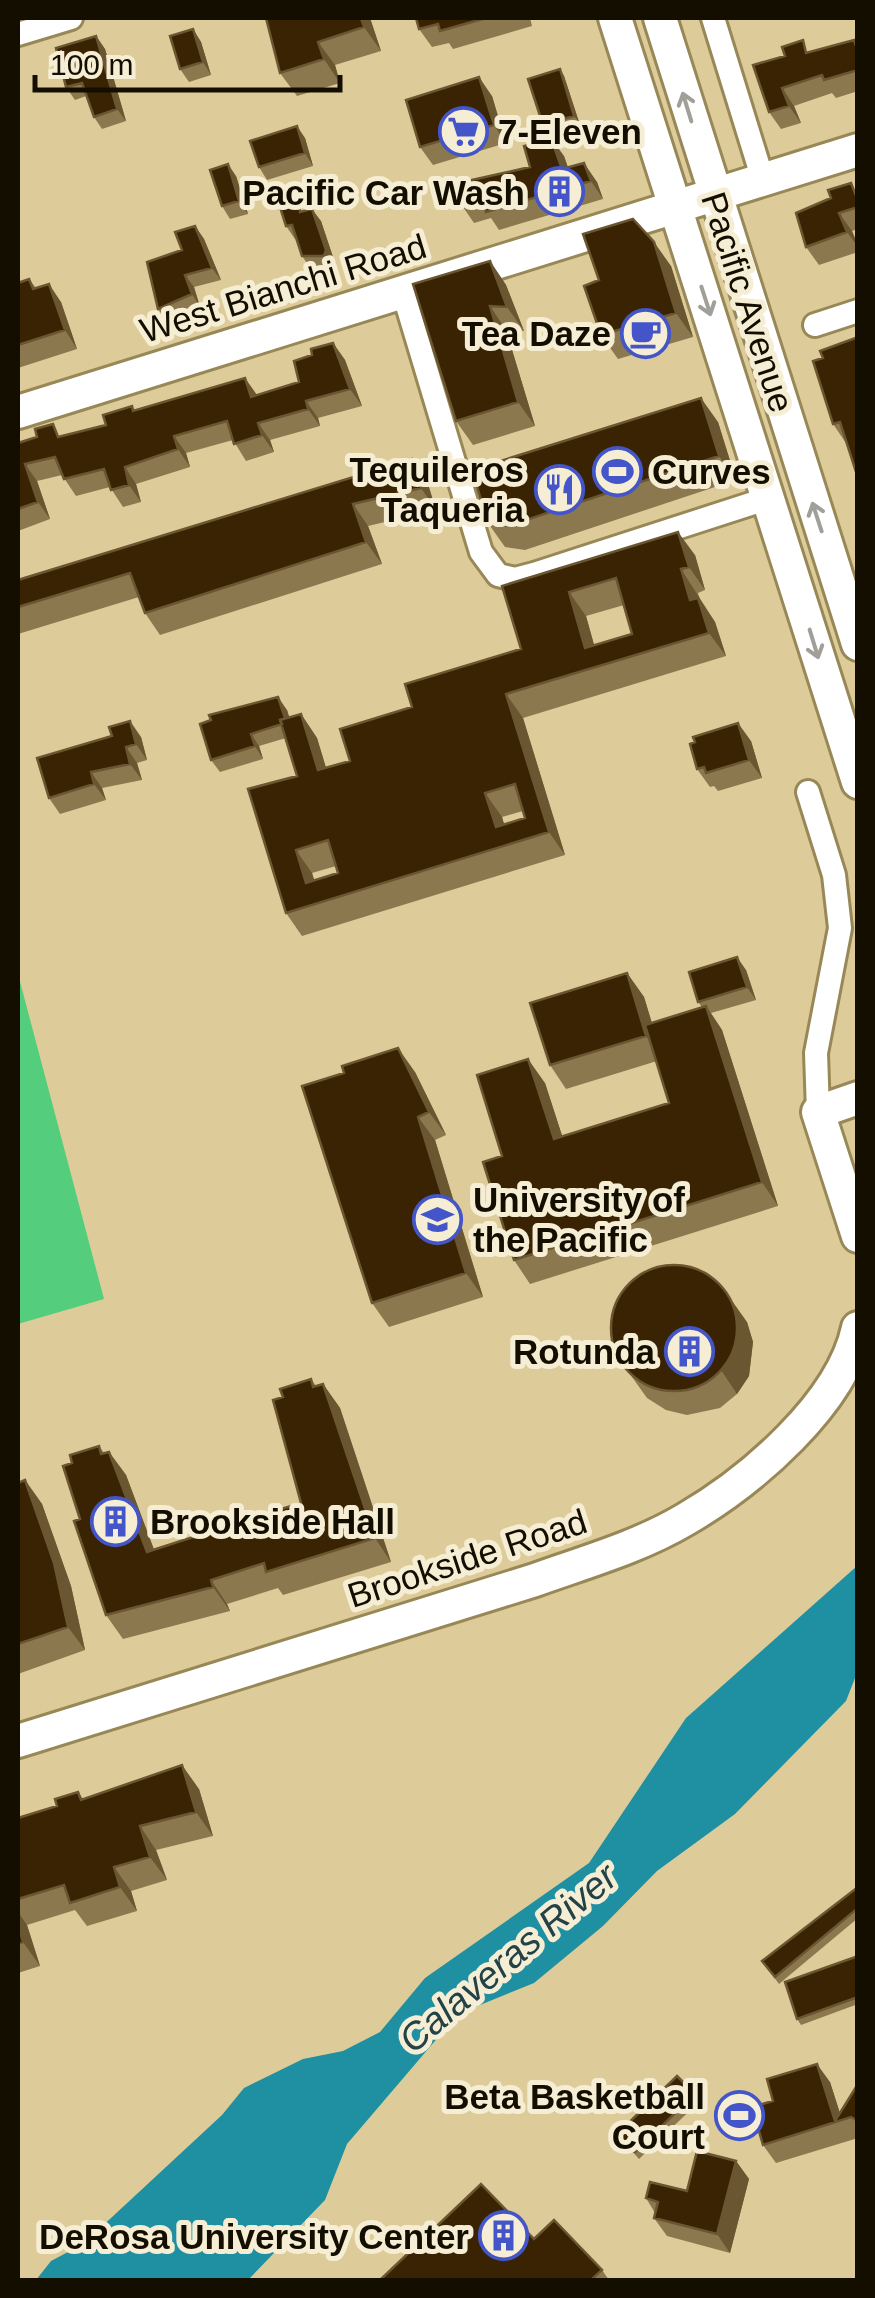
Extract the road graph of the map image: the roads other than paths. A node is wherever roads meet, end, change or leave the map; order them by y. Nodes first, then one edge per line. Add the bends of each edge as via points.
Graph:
1 (70, 18) edge
2 (615, 18) edge
3 (660, 18) edge
4 (713, 18) edge
5 (18, 34) edge
6 (858, 150) edge
7 (762, 180) junction
8 (714, 196) junction
9 (676, 208) junction
10 (403, 292) junction
11 (858, 312) edge
12 (815, 325) dead end
13 (18, 412) edge
14 (769, 498) junction
15 (850, 596) edge
16 (858, 644) edge
17 (858, 782) edge
18 (808, 792) dead end
19 (858, 1098) edge
20 (818, 1112) junction
21 (858, 1236) edge
22 (858, 1328) edge
23 (18, 1741) edge

1 - 5 street
2 - 9 street, Pacific Avenue
8 -> 3 street
4 - 7 street, Pacific Avenue
6 - 7 street, West Bianchi Road
7 - 8 street, West Bianchi Road
8 - 9 street, West Bianchi Road
15 -> 8 street
9 - 10 street, West Bianchi Road
9 -> 14 street, Pacific Avenue
10 - 13 street, West Bianchi Road
10 - 14 street via 482,552 498,576 515,579
11 - 12 street
14 - 15 street via 809,582
14 -> 17 street, Pacific Avenue
15 - 16 street
18 - 20 street via 834,875 840,928 816,1054
19 - 20 street
20 - 21 street
22 - 23 street, Brookside Road via 846,1368 816,1410 686,1519 616,1552 521,1584

